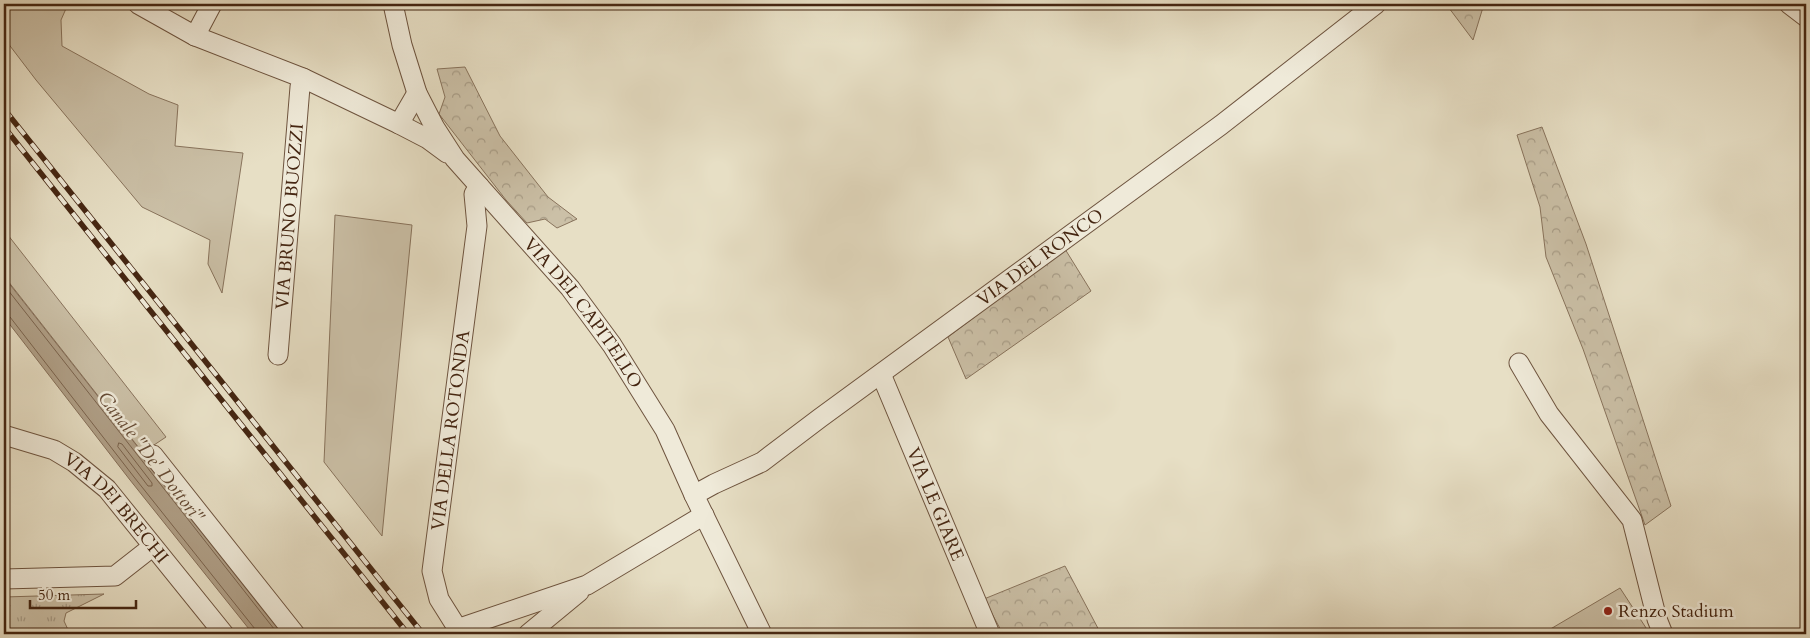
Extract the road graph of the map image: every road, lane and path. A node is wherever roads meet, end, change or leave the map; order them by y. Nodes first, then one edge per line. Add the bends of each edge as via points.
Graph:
1 (138, 4) edge
2 (212, 4) edge
3 (393, 4) edge
4 (1376, 4) edge
5 (1789, 4) edge
6 (1806, 17) edge
7 (195, 36) junction
8 (303, 78) junction
9 (417, 93) junction
10 (398, 124) junction
11 (455, 159) junction
12 (479, 186) junction
13 (500, 210) junction
14 (477, 226) junction
15 (278, 355) dead end
16 (1518, 363) dead end
17 (881, 374) junction
18 (4, 435) edge
19 (153, 456) dead end
20 (694, 495) junction
21 (704, 515) junction
22 (152, 547) junction
23 (4, 579) edge
24 (587, 585) junction
25 (459, 632) edge
26 (224, 634) edge
27 (295, 634) edge
28 (528, 634) edge
29 (762, 634) edge
30 (990, 634) edge
31 (1662, 634) edge

1 - 7 street
2 - 7 street
3 - 9 street, VIA DEL CAPITELLO
4 - 17 street, VIA DEL RONCO via 1221,125
5 - 6 street
7 - 8 street
8 - 10 street
8 - 15 street, VIA BRUNO BUOZZI
9 - 10 street
9 - 11 street, VIA DEL CAPITELLO
10 - 11 street
11 - 12 street, VIA DEL CAPITELLO
12 - 13 street, VIA DEL CAPITELLO
12 - 14 street, VIA DELLA ROTONDA via 474,194
13 - 14 street
13 - 20 street, VIA DEL CAPITELLO via 570,288 612,345 665,430
14 - 25 street, VIA DELLA ROTONDA via 432,571 439,599
16 - 31 street via 1549,414 1632,520
17 - 20 street, VIA DEL RONCO via 762,462
17 - 30 street, VIA LE GIARE
18 - 22 street, VIA DEI BRECHI via 54,450 74,462 107,489
19 - 27 street
20 - 21 street, VIA DEL CAPITELLO
21 - 24 street
21 - 29 street, VIA DEL CAPITELLO
22 - 23 street via 115,576
22 - 26 street, VIA DEI BRECHI
24 - 25 street
24 - 28 street

